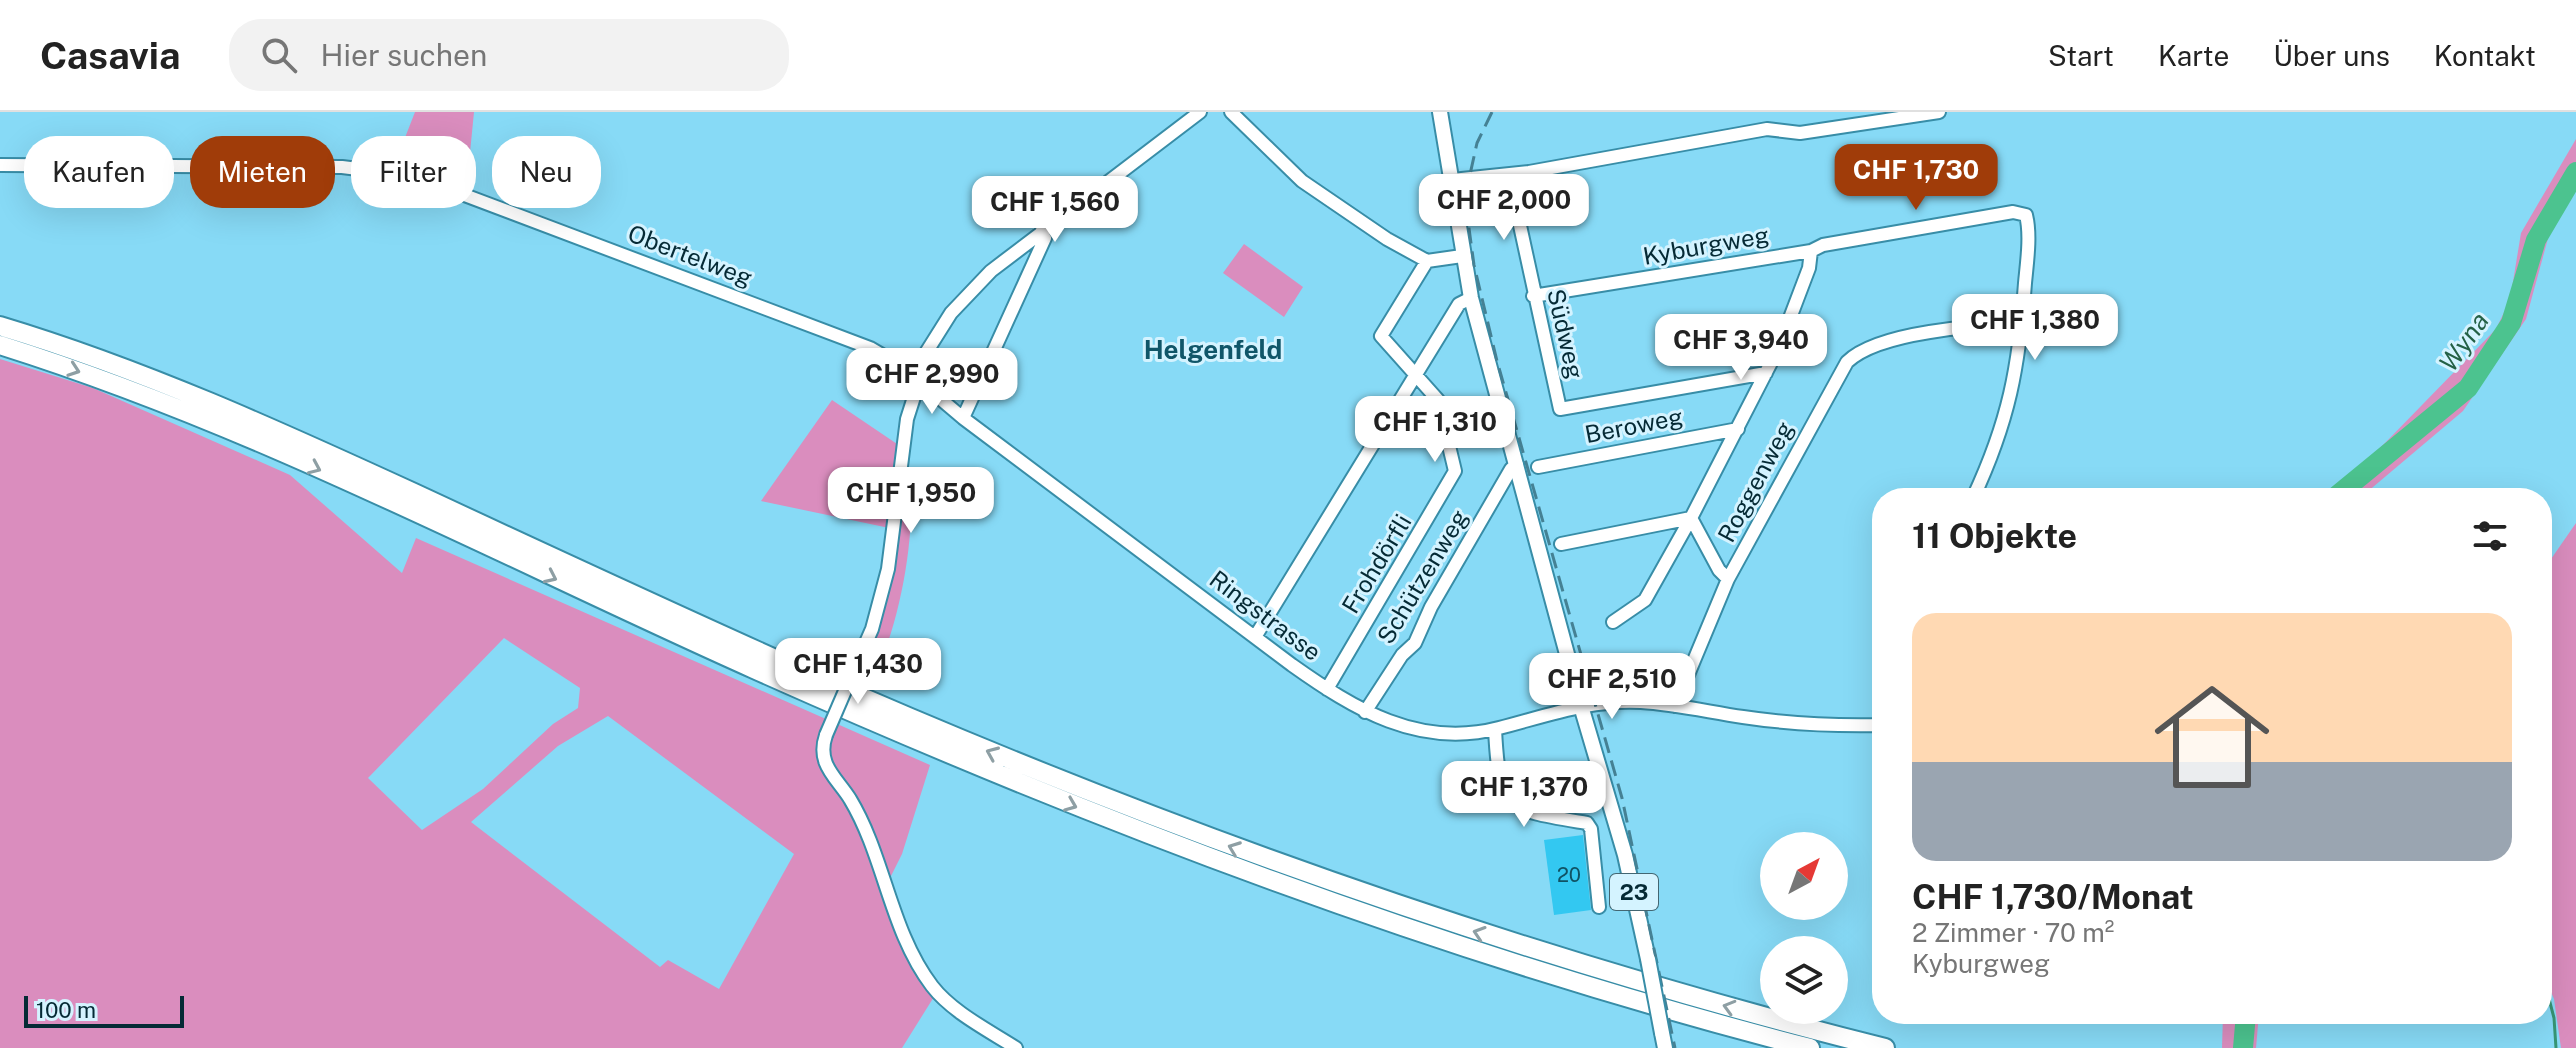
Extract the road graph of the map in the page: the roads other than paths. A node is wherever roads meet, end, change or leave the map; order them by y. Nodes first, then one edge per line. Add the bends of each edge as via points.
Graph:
1 (1200, 112) edge
2 (1231, 112) edge
3 (1440, 112) edge
4 (1939, 112) edge
5 (0, 165) edge
6 (1509, 175) junction
7 (1452, 180) junction
8 (1041, 232) junction
9 (1811, 251) junction
10 (1462, 256) junction
11 (1427, 261) junction
12 (1533, 296) junction
13 (1471, 298) junction
14 (0, 326) edge
15 (2022, 326) junction
16 (0, 345) edge
17 (1415, 372) junction
18 (1766, 373) junction
19 (912, 375) junction
20 (923, 385) junction
21 (963, 418) junction
22 (1738, 429) junction
23 (1517, 465) junction
24 (1538, 467) dead end
25 (1977, 488) edge
26 (1691, 518) junction
27 (1561, 544) dead end
28 (1728, 579) junction
29 (1613, 622) dead end
30 (1255, 637) junction
31 (1327, 689) junction
32 (1581, 706) junction
33 (1675, 706) junction
34 (1365, 712) junction
35 (1872, 725) edge
36 (1495, 729) junction
37 (1599, 907) dead end
38 (1664, 1040) edge
39 (1016, 1048) edge
40 (1810, 1048) edge
41 (1885, 1048) edge

1 - 8 street
2 - 11 street via 1326,200
3 - 7 main road, 23
4 - 6 street via 1800,133 1767,129
5 - 19 street, Obertelweg via 342,167 414,176 870,348
6 - 7 street
6 - 12 street, Südweg
7 - 10 main road, 23
8 - 19 street via 968,293
8 - 21 street via 1045,238
9 - 12 street, Kyburgweg
9 - 15 street, Kyburgweg via 2013,212 2026,215
9 - 18 street via 1809,268
10 - 11 street
10 - 13 main road, 23
11 - 17 street, Frohdörfli via 1381,336
12 - 18 street, Südweg via 1560,409
13 - 17 street via 1459,304
13 - 23 main road, 23
41 -> 14 highway via 1509,942 1153,817 821,679 226,409
15 - 25 street via 2005,421
15 - 28 street, Roggenweg via 1898,338 1859,350 1833,383
16 -> 40 highway via 246,437 827,702 1132,829 1447,942
17 - 30 street
17 - 31 street, Frohdörfli via 1438,400 1455,471
18 - 22 street
19 - 20 street, Obertelweg
20 - 21 street, Obertelweg
20 - 39 street, bridge via 907,419 882,600 822,756 856,809 923,973 952,1005
21 - 30 street, Ringstrasse
22 - 24 street, Beroweg
22 - 26 street
23 - 32 main road, 23
23 - 34 street, Schützenweg via 1431,607 1415,643
26 - 27 street
26 - 28 street
26 - 29 street via 1645,600
28 - 33 street, Roggenweg
30 - 31 street, Ringstrasse
31 - 34 street, Ringstrasse
32 - 33 street, Ringstrasse
32 - 36 street, Ringstrasse
32 - 38 main road, 23, bridge via 1625,855
33 - 35 street, Ringstrasse via 1774,721
34 - 36 street, Ringstrasse via 1431,733
36 - 37 street via 1497,774 1507,799 1528,812 1587,823 1591,829

